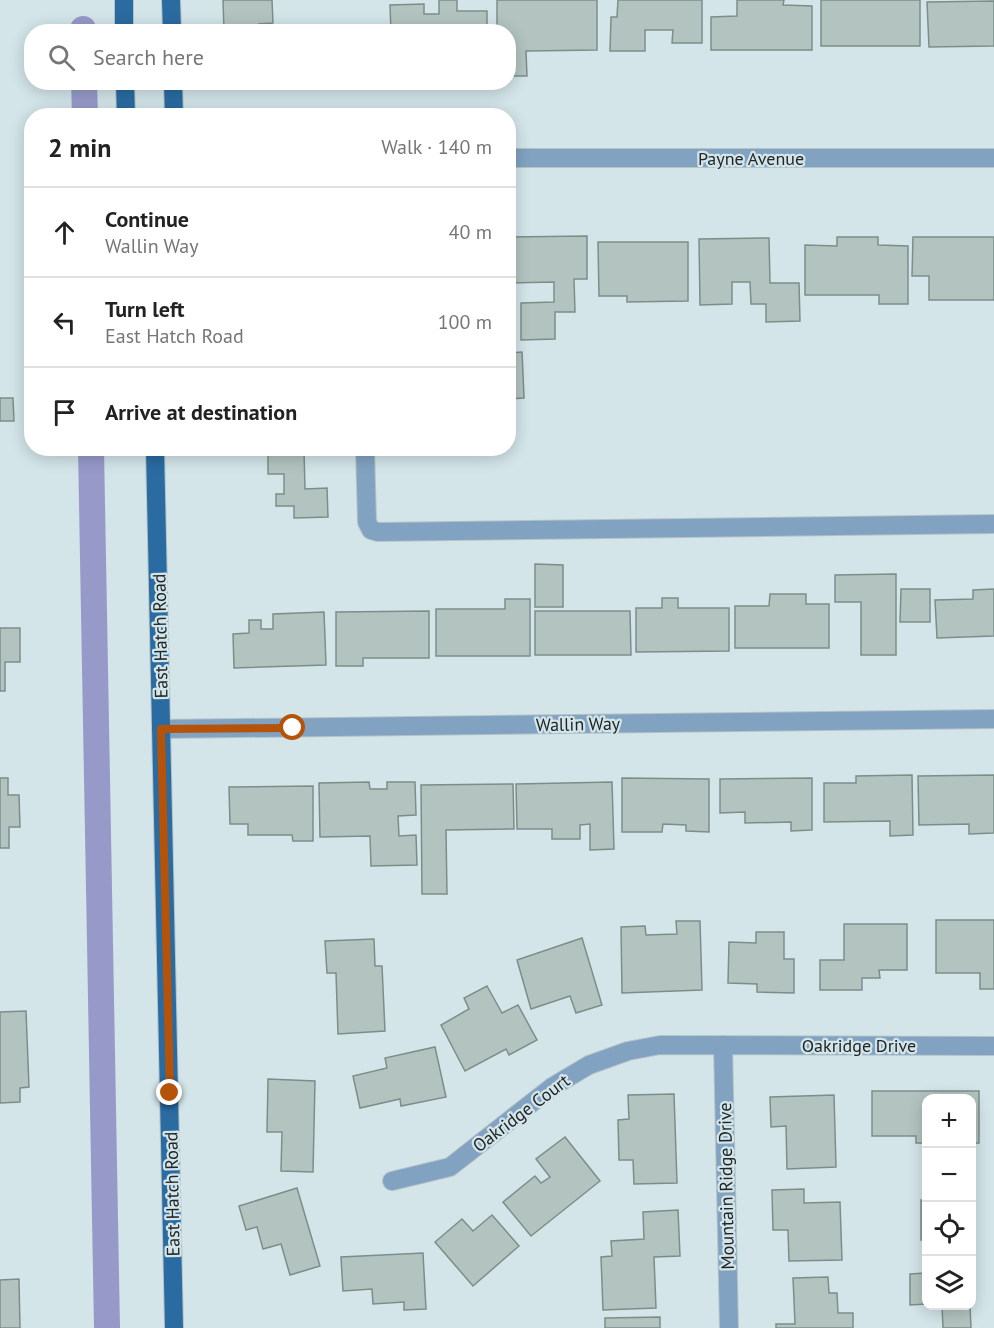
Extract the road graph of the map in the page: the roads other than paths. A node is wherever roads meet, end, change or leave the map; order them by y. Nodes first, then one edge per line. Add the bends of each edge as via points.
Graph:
1 (124, 0) edge
2 (171, 0) edge
3 (124, 24) edge
4 (172, 24) edge
5 (125, 90) edge
6 (173, 90) edge
7 (126, 108) edge
8 (174, 108) edge
9 (516, 158) edge
10 (994, 158) edge
11 (156, 456) edge
12 (365, 456) edge
13 (994, 524) edge
14 (994, 719) edge
15 (161, 729) junction
16 (723, 1045) junction
17 (994, 1046) edge
18 (392, 1181) dead end
19 (174, 1328) edge
20 (729, 1328) edge

1 - 3 main road
2 - 4 main road
5 - 7 main road
6 - 8 main road
9 - 10 street, Payne Avenue
11 - 15 main road, East Hatch Road
12 - 13 street via 367,522 371,530 378,532
14 - 15 street, Wallin Way
15 - 19 main road, East Hatch Road
16 - 17 street, Oakridge Drive
16 - 18 street, Oakridge Court via 660,1045 589,1065 552,1087 450,1167
16 - 20 street, Mountain Ridge Drive

